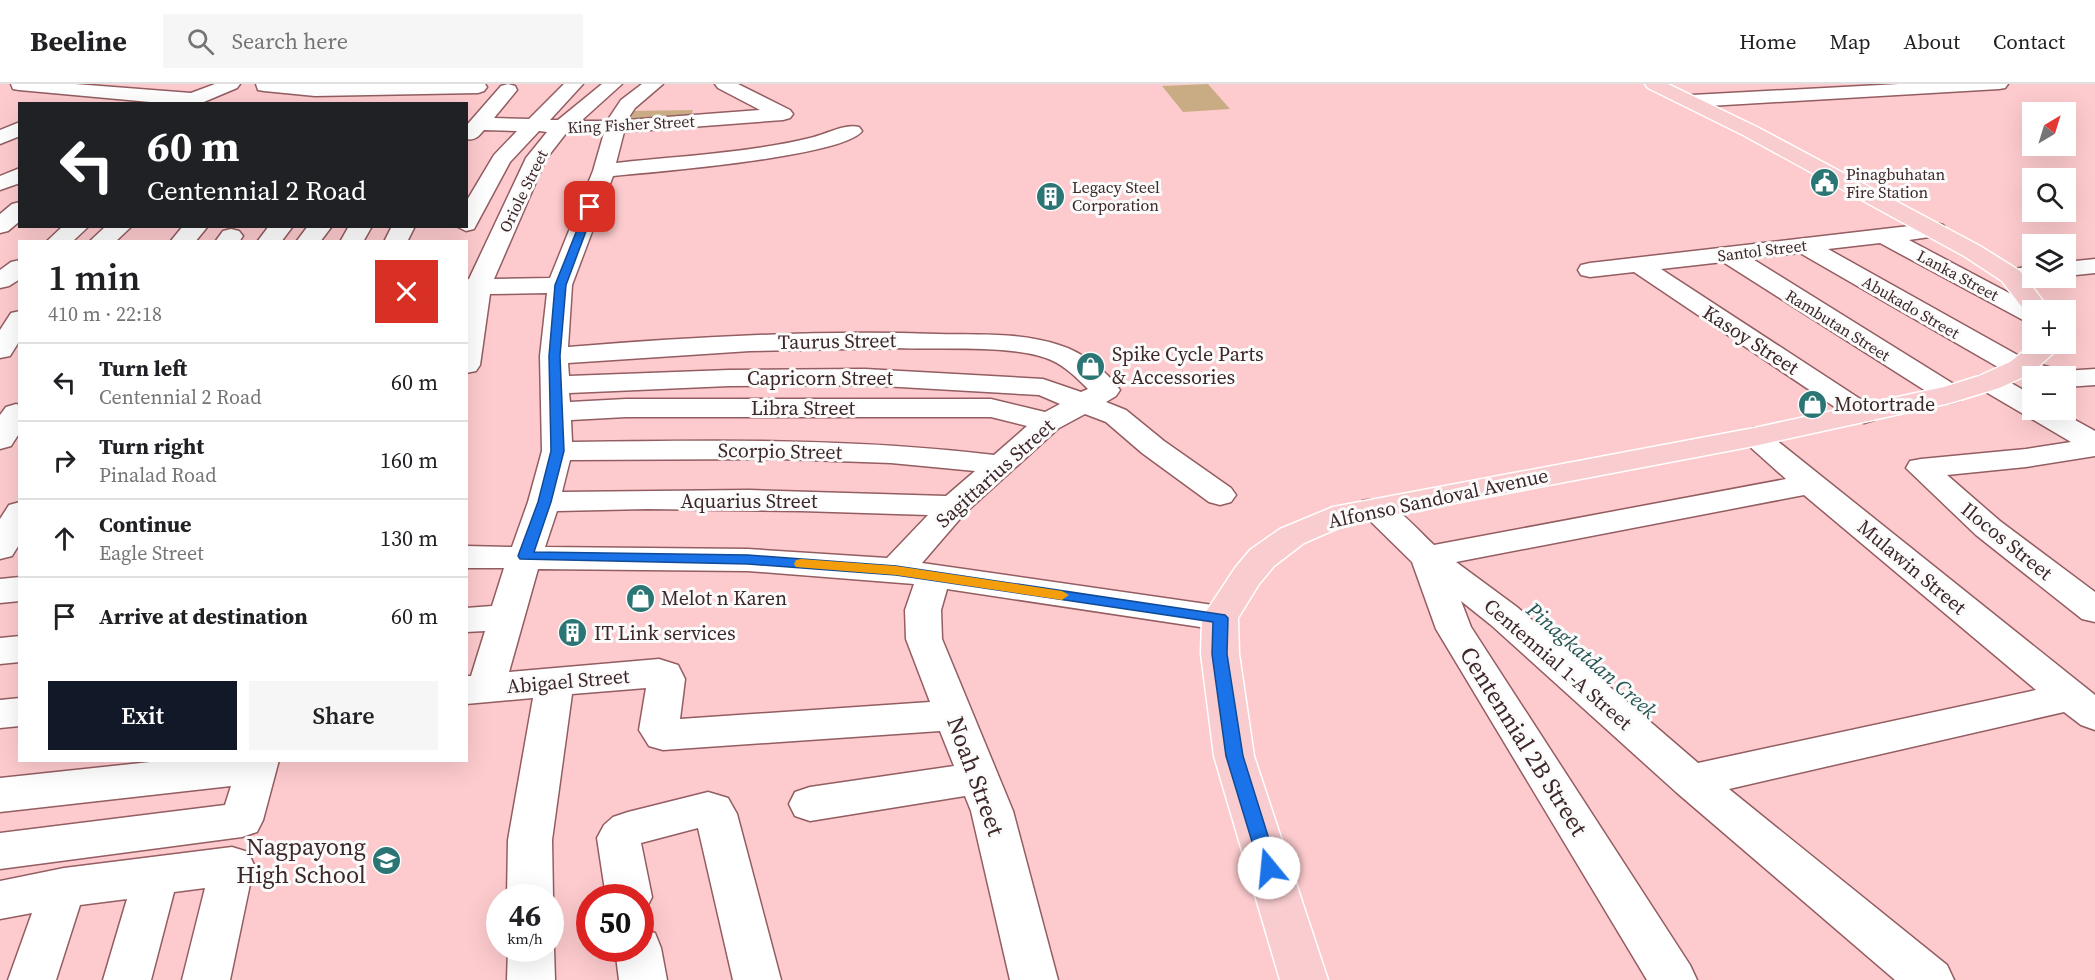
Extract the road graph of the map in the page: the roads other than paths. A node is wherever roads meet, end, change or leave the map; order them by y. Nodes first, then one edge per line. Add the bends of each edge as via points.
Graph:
1 (231, 84) edge
2 (574, 84) edge
3 (613, 84) edge
4 (654, 84) edge
5 (724, 84) edge
6 (1654, 84) edge
7 (1999, 84) edge
8 (272, 86) edge
9 (101, 87) edge
10 (362, 89) junction
11 (427, 89) junction
12 (315, 90) junction
13 (508, 90) dead end
14 (21, 91) edge
15 (64, 92) edge
16 (0, 93) edge
17 (145, 93) junction
18 (180, 93) edge
19 (1692, 101) junction
20 (126, 102) edge
21 (226, 102) edge
22 (252, 102) edge
23 (298, 102) edge
24 (347, 102) edge
25 (413, 102) edge
26 (463, 102) edge
27 (796, 119) junction
28 (534, 126) junction
29 (615, 127) junction
30 (560, 128) junction
31 (18, 129) edge
32 (472, 131) edge
33 (852, 131) dead end
34 (0, 138) edge
35 (833, 139) junction
36 (18, 155) edge
37 (0, 167) edge
38 (18, 169) edge
39 (603, 171) junction
40 (18, 175) edge
41 (0, 184) edge
42 (18, 211) edge
43 (468, 221) edge
44 (0, 226) edge
45 (75, 228) edge
46 (118, 228) edge
47 (195, 228) edge
48 (280, 228) edge
49 (319, 228) edge
50 (1935, 230) junction
51 (1884, 236) junction
52 (60, 240) edge
53 (103, 240) edge
54 (183, 240) edge
55 (270, 240) edge
56 (309, 240) edge
57 (1803, 245) junction
58 (1727, 254) junction
59 (1638, 264) junction
60 (2095, 266) edge
61 (18, 268) edge
62 (2076, 268) edge
63 (1590, 270) dead end
64 (2022, 274) edge
65 (0, 281) edge
66 (560, 285) junction
67 (472, 287) edge
68 (15, 302) edge
69 (2022, 310) edge
70 (468, 339) edge
71 (0, 350) edge
72 (2038, 354) edge
73 (554, 356) junction
74 (2020, 368) junction
75 (2095, 377) edge
76 (2076, 378) edge
77 (1989, 382) junction
78 (1950, 394) junction
79 (1094, 396) junction
80 (555, 399) junction
81 (2022, 401) edge
82 (16, 413) dead end
83 (1864, 414) junction
84 (2054, 420) edge
85 (1049, 422) junction
86 (1754, 436) junction
87 (0, 440) edge
88 (2095, 445) edge
89 (557, 451) junction
90 (1002, 465) junction
91 (1811, 484) junction
92 (1220, 495) dead end
93 (544, 502) junction
94 (954, 506) junction
95 (1373, 508) junction
96 (18, 516) edge
97 (0, 548) edge
98 (525, 556) junction
99 (468, 557) edge
100 (1427, 557) junction
101 (896, 570) junction
102 (934, 575) junction
103 (18, 589) edge
104 (0, 591) edge
105 (2095, 610) edge
106 (506, 618) junction
107 (1220, 618) junction
108 (468, 620) edge
109 (18, 650) edge
110 (0, 651) edge
111 (555, 681) junction
112 (476, 689) edge
113 (2082, 706) edge
114 (18, 712) edge
115 (0, 714) edge
116 (955, 715) junction
117 (257, 764) edge
118 (978, 778) junction
119 (1691, 781) junction
120 (0, 795) edge
121 (810, 804) dead end
122 (0, 851) edge
123 (156, 877) junction
124 (530, 884) edge
125 (627, 884) edge
126 (64, 887) junction
127 (0, 900) edge
128 (531, 962) edge
129 (640, 962) edge
130 (32, 980) edge
131 (127, 980) edge
132 (206, 980) edge
133 (531, 980) edge
134 (643, 980) edge
135 (757, 980) edge
136 (1034, 980) edge
137 (1304, 980) edge
138 (1672, 980) edge
139 (1930, 980) edge

1 - 18 street
2 - 28 street
3 - 30 street, Oriole Street
4 - 29 street via 628,104
5 - 27 street
6 - 19 main road
7 - 19 street
8 - 12 street
8 - 21 street
8 - 22 street
9 - 15 street
9 - 17 street
10 - 11 street
10 - 12 street
10 - 24 street
11 - 25 street
11 - 26 street via 477,87
12 - 23 street
13 - 32 street
14 - 15 street
14 - 16 street
17 - 18 street
17 - 20 street
19 - 50 main road
27 - 29 street, King Fisher Street
27 - 35 street
28 - 30 street, King Fisher Street
28 - 32 street, King Fisher Street
28 - 43 street via 501,159
29 - 30 street, King Fisher Street
29 - 39 street
30 - 67 street, Oriole Street via 536,158
31 - 34 street
33 - 35 street
35 - 39 street via 769,153
36 - 37 street
37 - 38 street
39 - 66 street
40 - 41 street
42 - 44 street
45 - 52 street
46 - 53 street
47 - 54 street
48 - 55 street
49 - 56 street
50 - 51 street, Santol Street
50 - 64 main road
51 - 57 street, Santol Street
51 - 69 street, Lanka Street
57 - 58 street, Santol Street
57 - 74 street, Abukado Street
58 - 59 street, Santol Street
58 - 78 street, Rambutan Street
59 - 63 street, Santol Street
59 - 83 street, Kasoy Street
60 - 62 street
61 - 65 street
66 - 67 street
66 - 73 street
67 - 70 street, Oriole Street
68 - 71 street
72 - 74 main road, Alfonso Sandoval Avenue
73 - 79 street, Taurus Street via 709,343 914,340 1026,346 1059,354 1076,363
73 - 80 street
74 - 77 main road, Alfonso Sandoval Avenue
75 - 76 street
77 - 78 main road, Alfonso Sandoval Avenue
77 - 81 street
78 - 83 main road, Alfonso Sandoval Avenue
79 - 80 street, Capricorn Street via 1043,387 865,377 729,378
79 - 85 street, Sagittarius Street
79 - 92 street via 1153,447
80 - 85 street, Libra Street via 637,408 991,408
80 - 89 street
82 - 87 street
83 - 86 main road, Alfonso Sandoval Avenue
84 - 88 street
85 - 90 street, Sagittarius Street
86 - 91 street, Mulawin Street
86 - 95 main road, Alfonso Sandoval Avenue
88 - 105 street, Ilocos Street via 1922,470 1988,528
89 - 90 street, Scorpio Street via 895,453
89 - 93 street
90 - 94 street, Sagittarius Street
91 - 100 street
91 - 113 street, Mulawin Street
93 - 94 street, Aquarius Street via 607,499
93 - 98 street
94 - 101 street, Sagittarius Street
95 - 100 street, Centennial 2B Street
95 - 107 main road, Alfonso Sandoval Avenue via 1323,521 1292,536 1262,558
96 - 97 street
98 - 99 street
98 - 101 street via 748,560
98 - 106 street
100 - 119 street, Centennial 1-A Street via 1504,616
100 - 138 street, Centennial 2B Street via 1454,629
101 - 102 street
102 - 107 street
102 - 116 street, Noah Street via 923,610 924,639
103 - 104 street
106 - 108 street
106 - 112 street
107 - 137 main road via 1220,654 1234,756
109 - 110 street
111 - 112 street, Abigael Street
111 - 116 street, Abigael Street via 665,675 658,730 663,735
111 - 124 street via 530,840
113 - 119 street
114 - 115 street
116 - 118 street, Noah Street
117 - 120 street
117 - 122 street via 242,820
118 - 121 street
118 - 136 street, Noah Street via 992,811
119 - 139 street, Centennial 1-A Street
123 - 126 street
123 - 131 street
123 - 132 street via 232,865
125 - 135 street via 619,838 622,832 713,810
126 - 127 street
126 - 130 street
128 - 133 street
129 - 134 street

